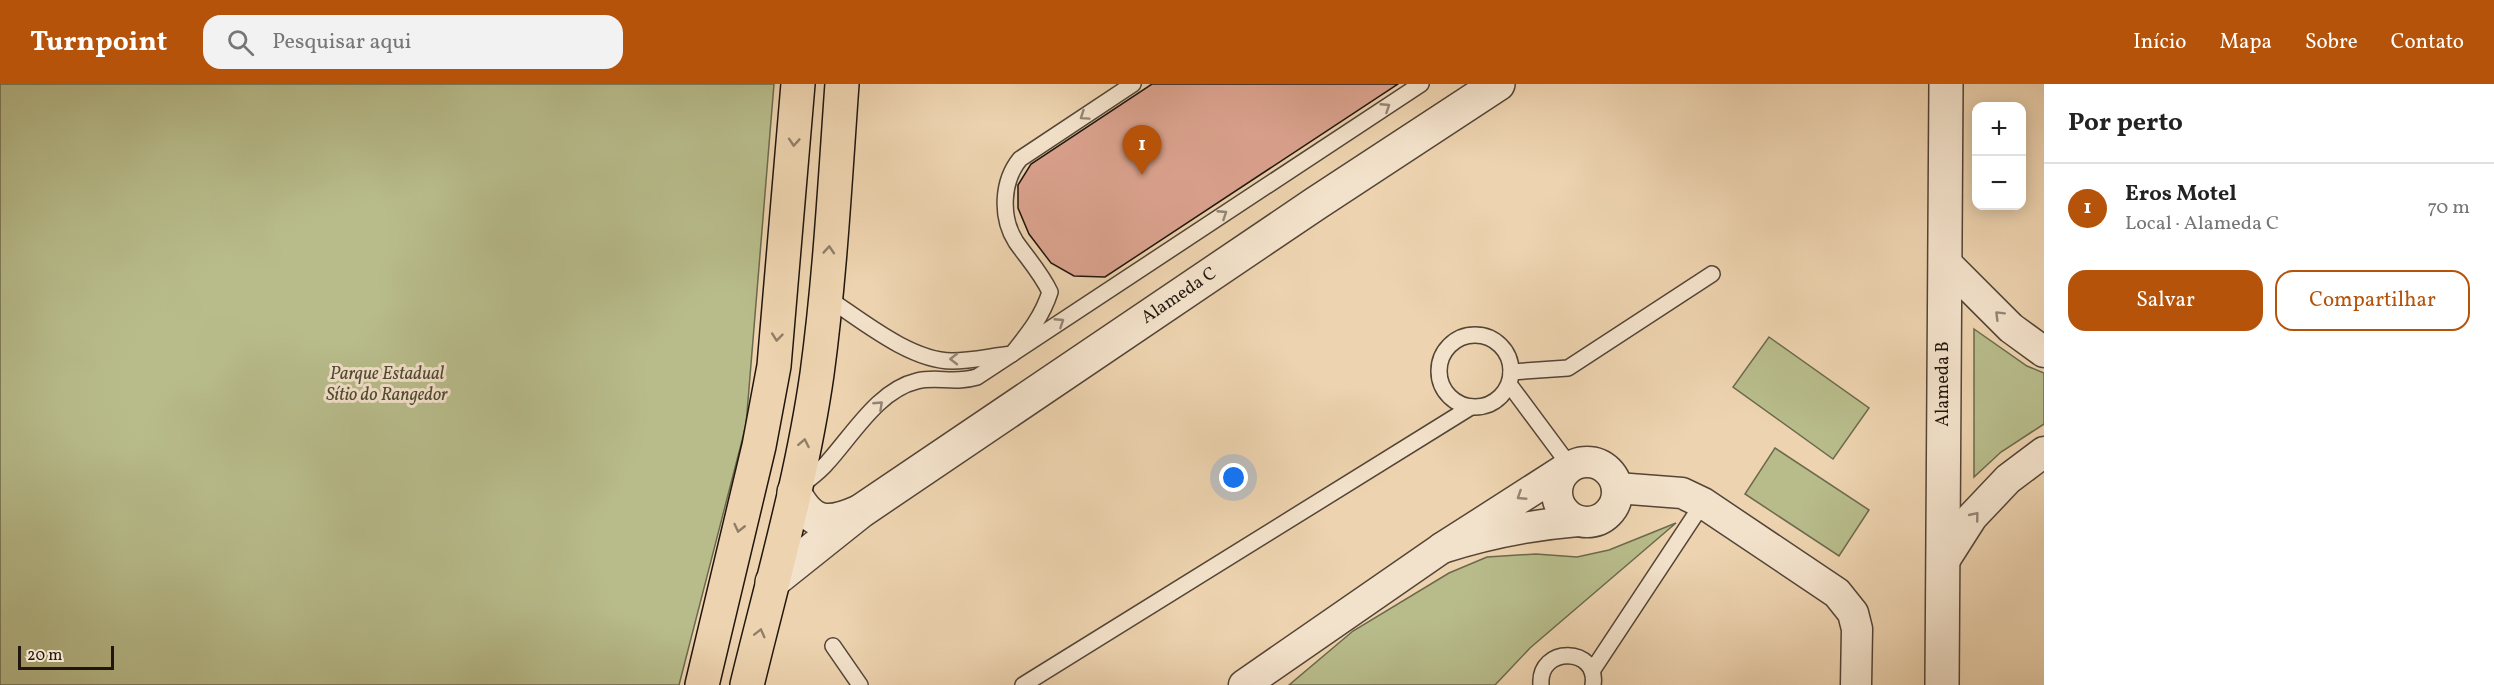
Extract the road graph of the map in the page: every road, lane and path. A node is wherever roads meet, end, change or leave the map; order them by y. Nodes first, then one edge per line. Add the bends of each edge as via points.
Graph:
1 (798, 84) edge
2 (842, 84) edge
3 (1133, 84) edge
4 (1421, 84) edge
5 (1498, 84) edge
6 (1946, 84) edge
7 (1944, 261) junction
8 (1712, 274) dead end
9 (826, 297) junction
10 (2044, 352) edge
11 (1012, 354) junction
12 (1510, 378) junction
13 (1471, 407) junction
14 (2044, 452) edge
15 (1570, 466) junction
16 (1617, 488) junction
17 (794, 492) junction
18 (1703, 503) junction
19 (861, 512) junction
20 (1578, 521) junction
21 (1442, 548) junction
22 (1942, 564) junction
23 (772, 582) junction
24 (833, 646) dead end
25 (1593, 678) edge
26 (1254, 681) edge
27 (748, 683) edge
28 (702, 685) edge
29 (860, 685) edge
30 (1023, 685) edge
31 (1541, 685) edge
32 (1856, 685) edge
33 (1942, 685) edge

1 -> 28 main road via 774,366
9 -> 2 main road
3 -> 11 lane via 1020,159 1012,169 1006,184 1006,209 1015,240 1042,274 1050,292 1034,327
11 -> 4 lane
5 - 19 street, Alameda C via 1305,210
6 - 7 street, Alameda B
10 -> 7 street via 2012,328
7 - 22 street, Alameda B
8 - 12 lane via 1569,368
11 -> 9 lane via 950,361 927,356 900,345
17 -> 9 main road via 817,376
17 -> 11 lane via 900,387 918,381 959,382 977,377
12 - 13 lane via 1495,402
12 - 13 lane via 1505,350 1487,336 1476,334 1454,341 1440,362 1442,386 1459,404
12 - 15 lane
13 - 30 lane
22 -> 14 street via 1972,517 2008,479
15 - 16 street via 1590,461 1600,464 1608,470
15 - 20 street via 1563,472 1556,491 1562,510
15 -> 21 street
16 - 18 street via 1682,493
16 - 20 street via 1617,498 1607,515 1588,522
17 - 19 street, Alameda C via 804,508 823,521
17 - 23 main road
18 - 25 lane
18 - 32 street via 1837,593 1854,613
19 - 23 street, Alameda C
20 - 21 street via 1514,527
21 - 26 street
22 - 33 street, Alameda B
27 -> 23 main road
24 - 29 lane
25 - 31 lane via 1581,658 1563,654 1543,670

